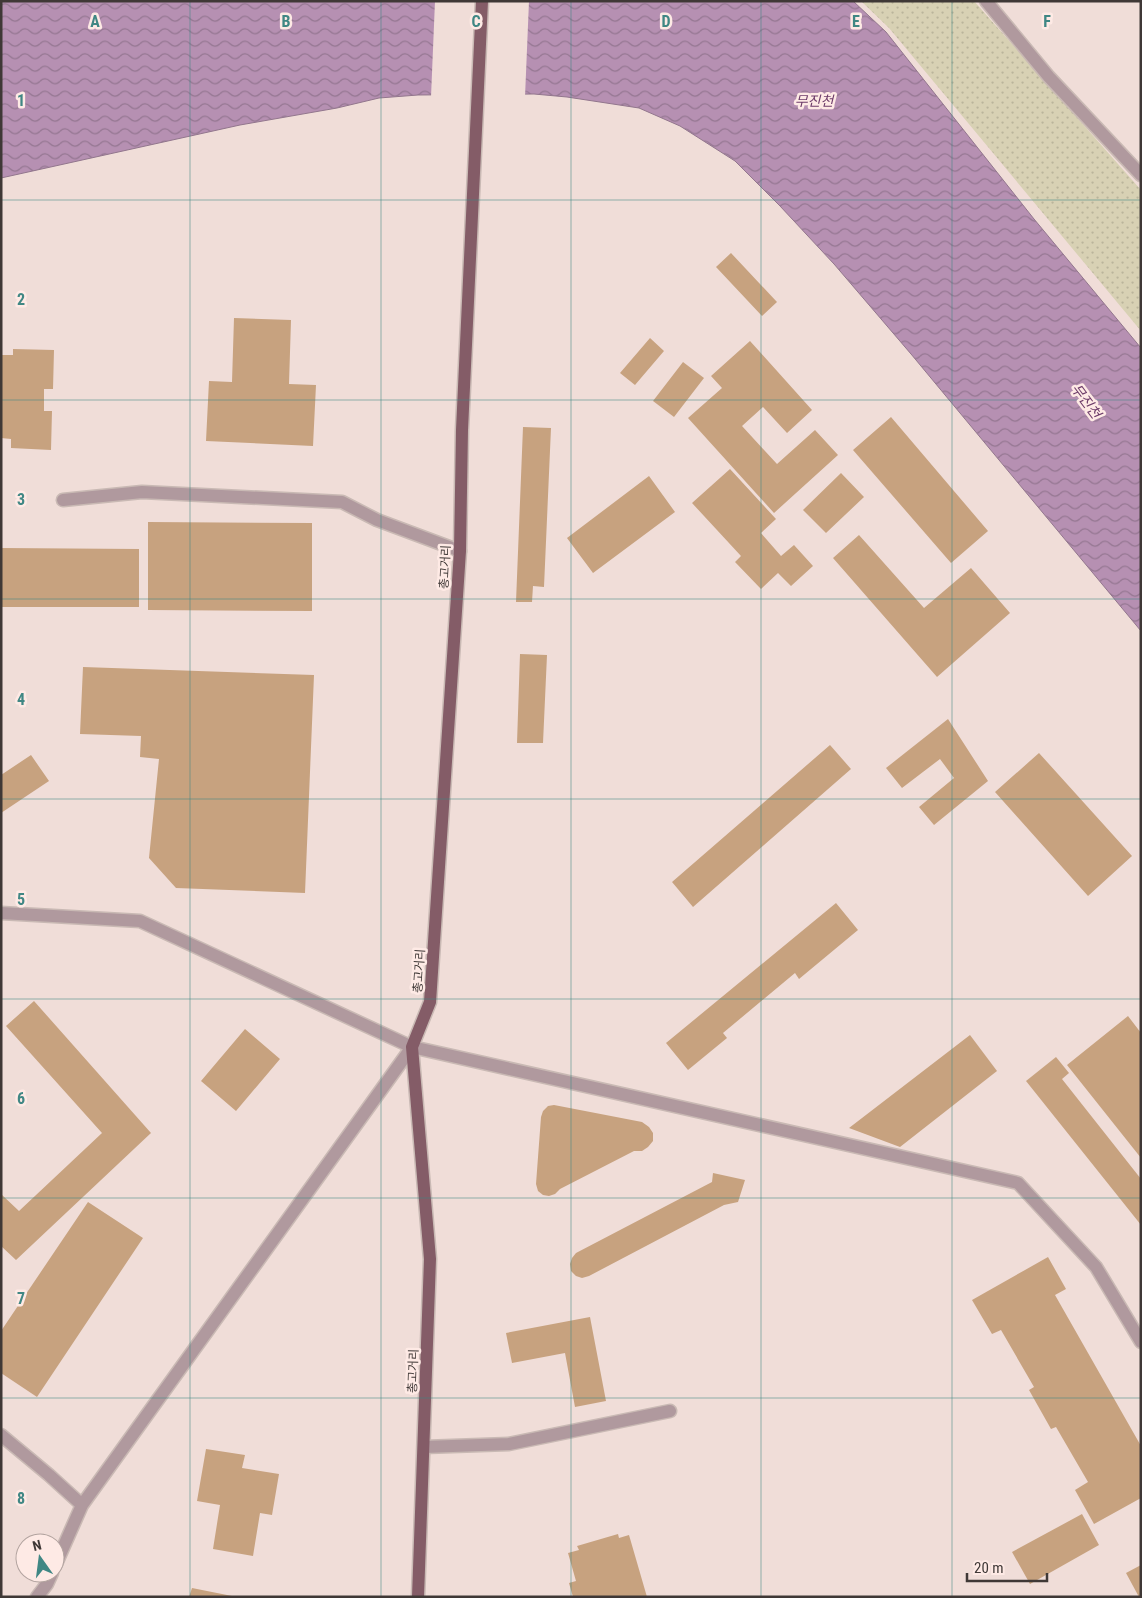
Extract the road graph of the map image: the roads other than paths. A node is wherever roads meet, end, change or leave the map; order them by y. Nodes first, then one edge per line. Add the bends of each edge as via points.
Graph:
1 (482, 1) edge
2 (986, 1) edge
3 (1141, 175) edge
4 (63, 500) dead end
5 (460, 551) junction
6 (1, 913) edge
7 (412, 1047) junction
8 (1141, 1342) edge
9 (670, 1411) dead end
10 (1, 1435) edge
11 (424, 1447) junction
12 (82, 1505) junction
13 (65, 1543) edge
14 (47, 1583) edge
15 (37, 1597) edge
16 (418, 1597) edge

1 - 5 main road, 총고거리 via 462,430
2 - 3 street via 1049,77
4 - 5 street via 142,492 342,502 377,520
5 - 7 main road, 총고거리 via 430,1002
6 - 7 street via 140,921
7 - 8 street via 1018,1183 1096,1267
7 - 11 main road, 총고거리 via 430,1258
7 - 12 street
9 - 11 street via 509,1444
10 - 12 street
11 - 16 main road, 총고거리
12 - 13 street
14 - 15 street

